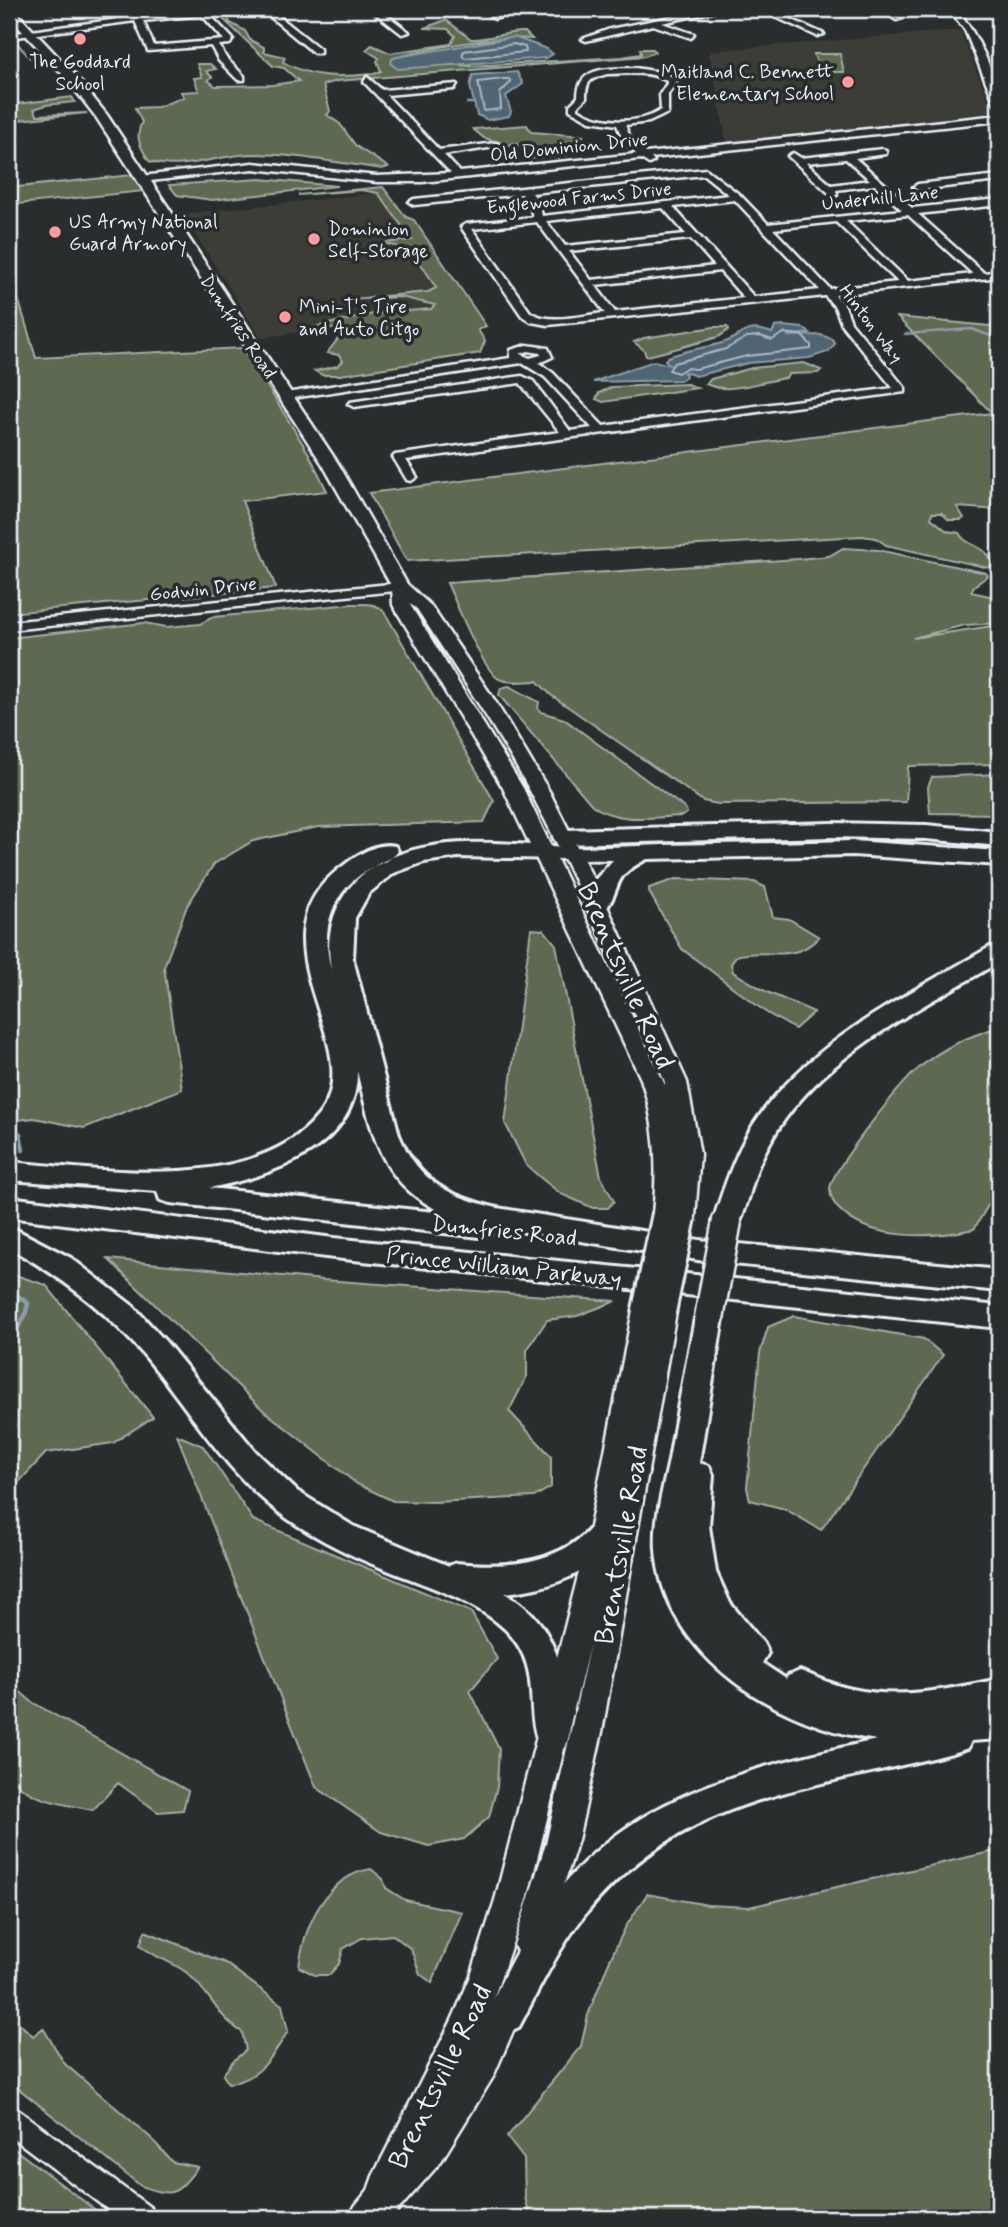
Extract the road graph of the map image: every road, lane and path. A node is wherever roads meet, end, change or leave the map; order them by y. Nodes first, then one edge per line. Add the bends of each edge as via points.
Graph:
1 (165, 9) edge
2 (190, 9) edge
3 (246, 9) edge
4 (265, 9) edge
5 (374, 9) edge
6 (484, 9) edge
7 (721, 9) edge
8 (762, 9) edge
9 (884, 9) edge
10 (953, 9) edge
11 (9, 11) edge
12 (50, 12) edge
13 (205, 14) edge
14 (497, 17) dead end
15 (138, 18) junction
16 (899, 18) dead end
17 (652, 22) junction
18 (405, 32) dead end
19 (30, 33) junction
20 (820, 34) dead end
21 (9, 36) edge
22 (691, 36) dead end
23 (586, 39) dead end
24 (214, 44) junction
25 (317, 51) dead end
26 (241, 78) dead end
27 (367, 80) dead end
28 (454, 86) dead end
29 (379, 93) junction
30 (999, 104) edge
31 (999, 118) edge
32 (620, 122) junction
33 (496, 146) dead end
34 (785, 149) dead end
35 (883, 152) dead end
36 (438, 153) junction
37 (643, 156) junction
38 (848, 156) junction
39 (798, 161) junction
40 (458, 176) junction
41 (663, 176) junction
42 (999, 178) edge
43 (142, 179) junction
44 (878, 182) junction
45 (918, 187) dead end
46 (526, 192) junction
47 (737, 197) junction
48 (414, 202) dead end
49 (999, 202) edge
50 (666, 205) junction
51 (911, 211) junction
52 (539, 219) junction
53 (838, 219) junction
54 (766, 227) junction
55 (694, 236) junction
56 (562, 250) junction
57 (722, 268) junction
58 (999, 274) edge
59 (982, 276) junction
60 (588, 283) junction
61 (906, 284) junction
62 (828, 293) junction
63 (752, 301) junction
64 (613, 316) junction
65 (545, 322) junction
66 (536, 334) dead end
67 (542, 354) junction
68 (521, 356) junction
69 (549, 375) junction
70 (387, 380) junction
71 (286, 396) junction
72 (400, 397) junction
73 (354, 404) dead end
74 (600, 430) junction
75 (567, 435) junction
76 (411, 477) dead end
77 (400, 587) junction
78 (9, 626) edge
79 (999, 839) edge
80 (554, 845) junction
81 (641, 854) junction
82 (955, 854) junction
83 (999, 858) edge
84 (999, 865) edge
85 (597, 906) junction
86 (999, 952) edge
87 (999, 973) edge
88 (9, 1172) edge
89 (9, 1207) edge
90 (674, 1215) junction
91 (734, 1222) junction
92 (9, 1236) edge
93 (704, 1251) junction
94 (999, 1281) edge
95 (654, 1311) junction
96 (999, 1317) edge
97 (716, 1318) junction
98 (633, 1472) junction
99 (602, 1537) junction
100 (430, 1572) junction
101 (999, 1694) edge
102 (999, 1724) edge
103 (553, 1737) junction
104 (506, 2014) junction
105 (9, 2119) edge
106 (370, 2214) edge
107 (141, 2218) edge

1 - 2 street
1 - 15 street
3 - 13 street
4 - 25 street
5 - 18 street
6 - 14 street
7 - 17 street
8 - 20 street
9 - 16 street
10 - 30 street via 969,30
11 - 19 main road, Dumfries Road
12 - 15 street via 59,21
13 - 15 street
13 - 24 street via 229,39
15 - 19 street
15 - 24 street via 151,49
17 - 22 street
17 - 23 street
19 - 21 street
19 - 43 main road, Dumfries Road via 101,115
24 - 26 street
27 - 29 street
28 - 29 street
29 - 36 street
31 - 37 street, Old Dominion Drive
32 - 32 street via 592,120 574,110 586,78 635,71 671,79 663,114
32 - 37 street via 626,138
33 - 36 street
34 - 39 street
35 - 38 street
36 - 40 street
37 - 40 street, Old Dominion Drive
37 - 41 street
38 - 39 street
38 - 44 street
39 - 44 street via 831,191
40 - 43 street, Old Dominion Drive via 377,179 253,166
41 - 46 street, Hinton Way
41 - 47 street, Hinton Way via 706,172
42 - 45 street
43 - 71 main road, Dumfries Road
44 - 51 street
46 - 48 street, Hinton Way
46 - 52 street
47 - 50 street, Englewood Farms Drive
47 - 54 street, Hinton Way
49 - 51 street, Underhill Lane
50 - 52 street, Englewood Farms Drive
50 - 55 street
51 - 53 street, Underhill Lane
51 - 59 street
52 - 56 street
52 - 65 street, Englewood Farms Drive via 466,227 526,314
53 - 54 street, Underhill Lane
53 - 61 street
54 - 62 street, Hinton Way
55 - 56 street
55 - 57 street
56 - 60 street
57 - 60 street
57 - 63 street
58 - 59 street
59 - 61 street
60 - 64 street
61 - 62 street
62 - 63 street
62 - 74 street, Hinton Way via 840,306 846,323 901,390
63 - 64 street
64 - 65 street
65 - 66 street
67 - 68 street
67 - 68 street via 535,337
67 - 69 street
68 - 69 street
68 - 70 street
69 - 74 street
70 - 71 street
70 - 72 street
71 - 77 main road, Dumfries Road
72 - 73 street
72 - 75 street via 522,379
74 - 75 street, Hinton Way
75 - 76 street, Hinton Way via 400,457
77 - 78 street, Godwin Drive
77 - 80 main road, Dumfries Road via 401,605
79 - 80 highway via 843,830
80 - 81 highway
80 - 85 main road, Brentsville Road
80 - 88 highway via 454,836 396,847 341,878 317,910 312,932 345,1080 332,1115 299,1147 268,1164 204,1180
80 - 90 main road, Brentsville Road via 657,1094
80 - 93 highway via 429,853 382,870 350,900 338,938 341,959 390,1147 413,1181 460,1209
81 - 82 highway via 853,848
81 - 85 highway via 611,872
82 - 83 highway
82 - 84 highway
85 - 90 main road, Brentsville Road via 681,1101 688,1154
86 - 91 highway via 863,1031 780,1104 738,1181
87 - 91 highway via 884,1035 813,1090 779,1130 758,1165
88 - 93 highway, Dumfries Road
89 - 96 highway, Prince William Parkway via 334,1248
90 - 95 main road, Brentsville Road, bridge
91 - 97 highway
92 - 100 highway via 72,1272 114,1305 156,1350 236,1452 288,1502 362,1544
93 - 94 highway, Dumfries Road
95 - 98 main road, Brentsville Road
95 - 99 main road, Brentsville Road
97 - 101 highway via 693,1535 699,1575 720,1618 775,1673 846,1702 885,1710 918,1710
97 - 102 highway via 672,1529 676,1577 696,1620 754,1679 811,1710 862,1724 908,1729
98 - 99 highway via 620,1510
98 - 104 main road, Brentsville Road via 558,1862
99 - 100 highway via 569,1563 532,1577 483,1580
99 - 103 main road, Brentsville Road
100 - 103 highway via 493,1603 531,1638 549,1684
102 - 104 highway via 906,1751 755,1785 708,1801 650,1830 579,1894 545,1942
103 - 106 main road, Brentsville Road via 511,1900 478,2000
104 - 106 main road, Brentsville Road via 481,2065 428,2151
105 - 107 street

